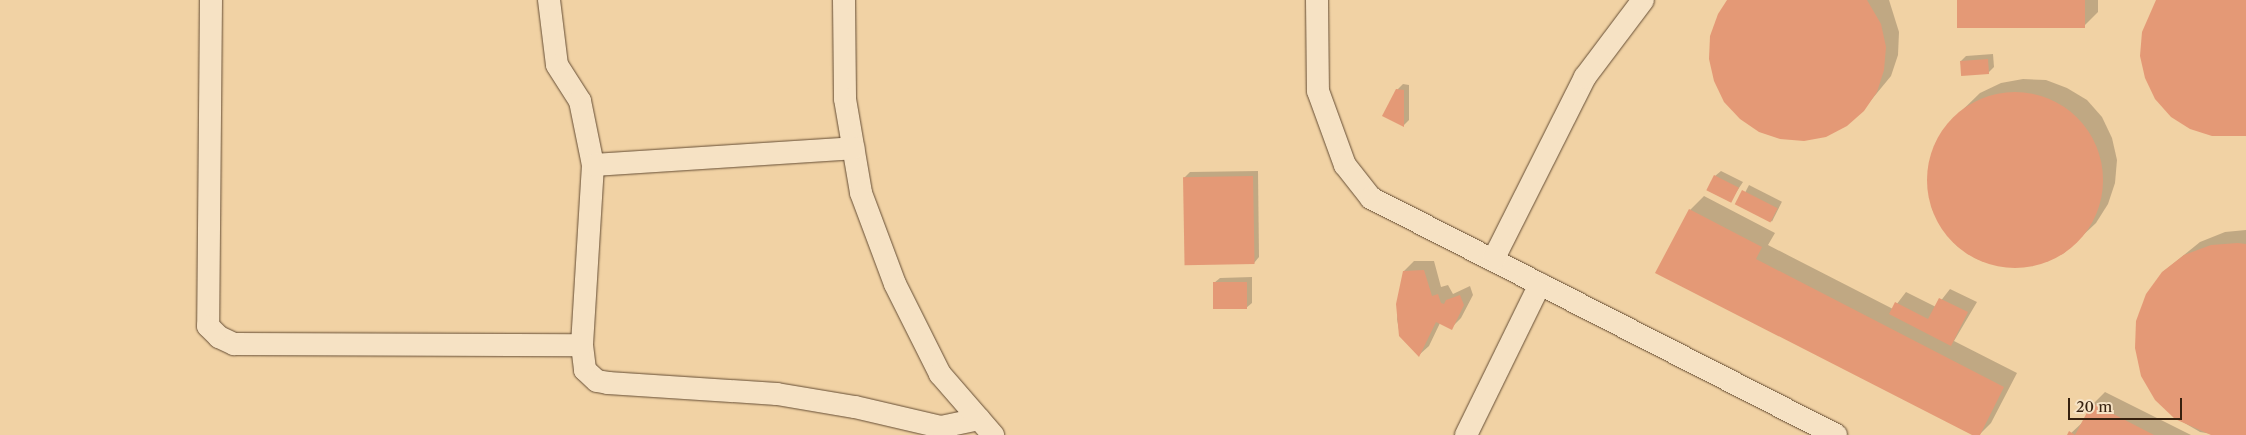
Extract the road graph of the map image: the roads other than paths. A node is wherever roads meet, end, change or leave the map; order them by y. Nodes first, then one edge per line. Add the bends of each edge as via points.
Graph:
1 (210, 0) edge
2 (549, 0) edge
3 (844, 0) edge
4 (1317, 0) edge
5 (1643, 0) edge
6 (853, 148) junction
7 (593, 165) junction
8 (1493, 260) junction
9 (1540, 284) junction
10 (582, 345) junction
11 (986, 427) edge
12 (1466, 435) edge
13 (1836, 435) edge

1 - 10 lane via 208,326 219,337 234,344
2 - 7 lane via 557,65 580,101
3 - 6 lane via 845,99
4 - 8 lane via 1318,91 1346,165 1371,198
5 - 8 lane via 1585,77
6 - 7 lane
6 - 11 lane via 861,193 894,284 940,374
7 - 10 lane
8 - 9 lane
9 - 12 lane
9 - 13 lane
10 - 11 lane via 585,370 597,381 777,394 855,407 941,427

